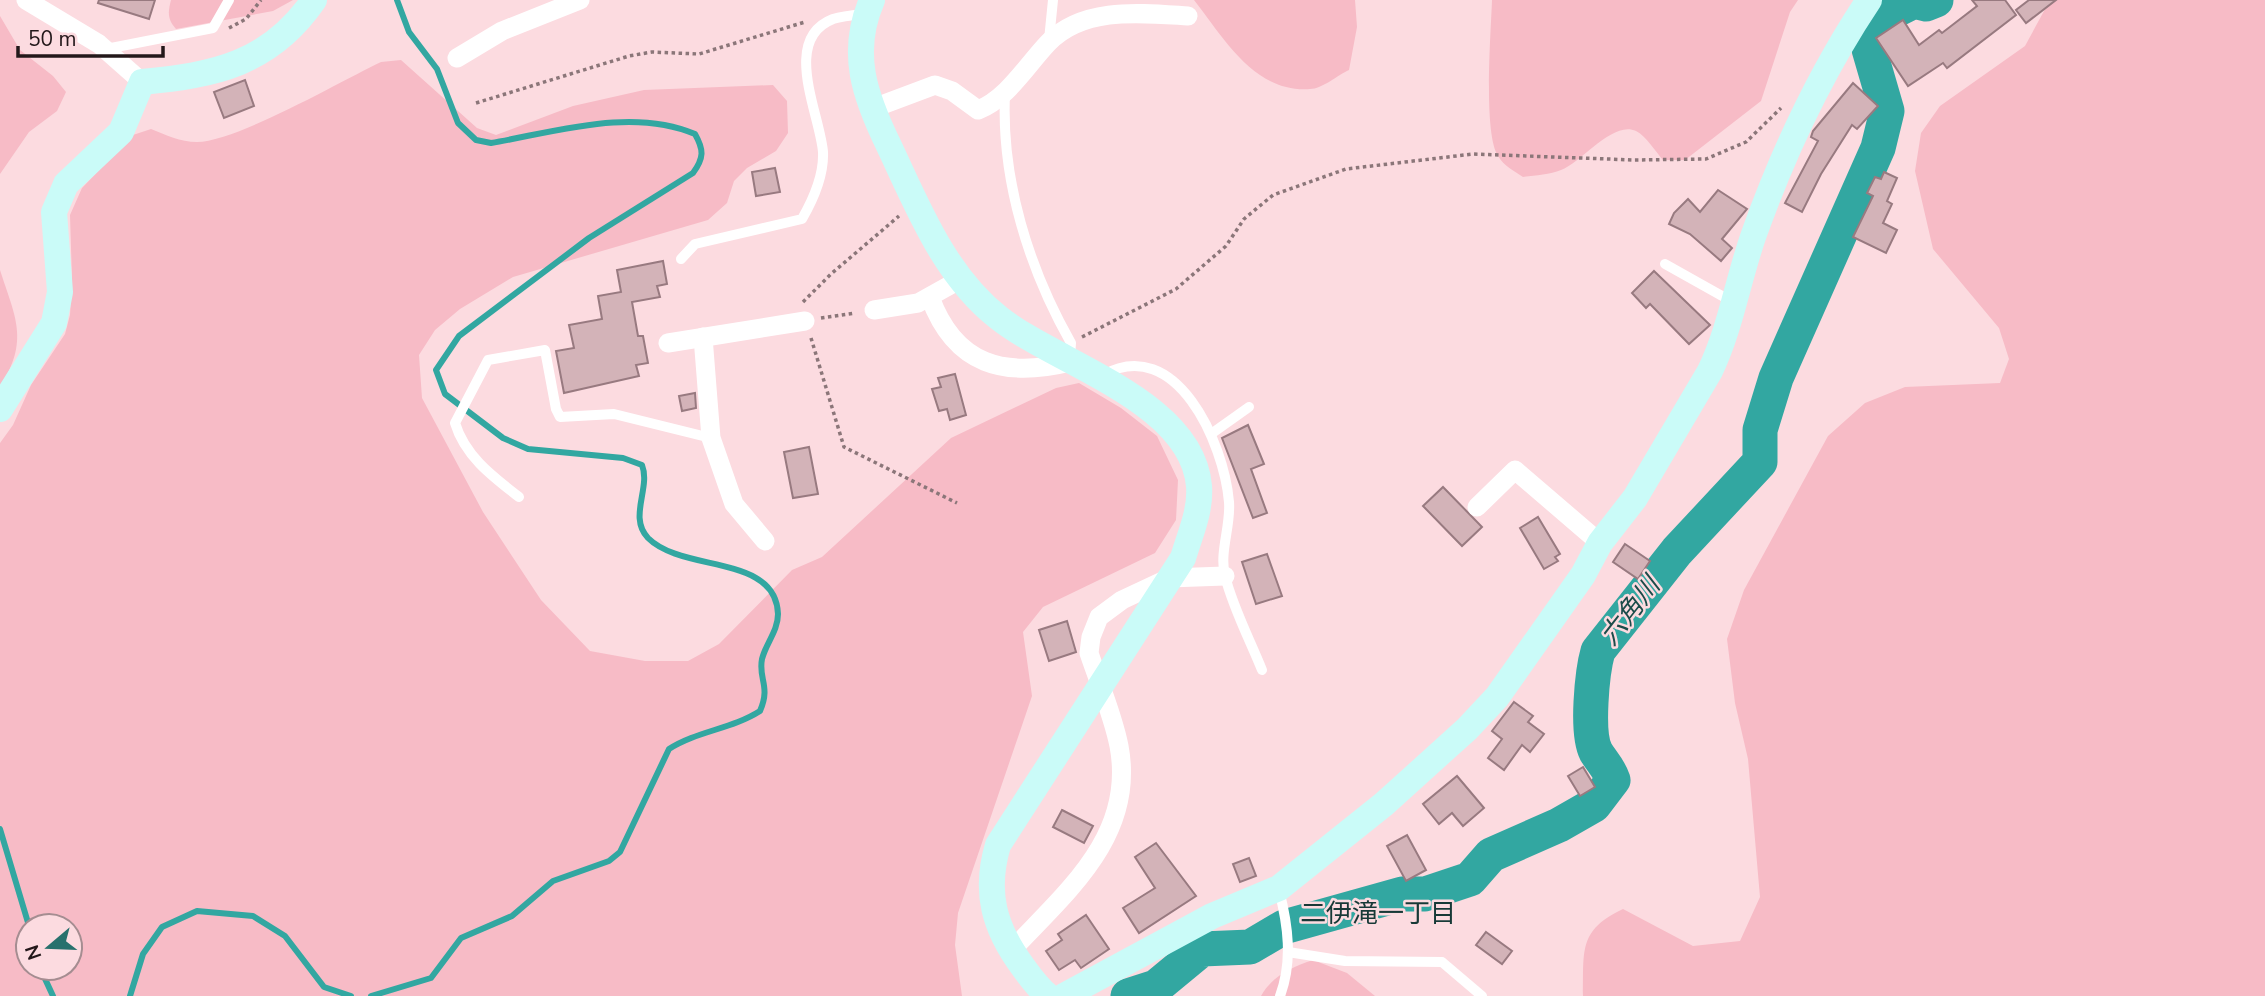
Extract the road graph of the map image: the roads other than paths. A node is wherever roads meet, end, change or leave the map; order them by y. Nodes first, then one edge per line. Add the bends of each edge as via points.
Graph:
1 (26, 0) edge
2 (229, 0) edge
3 (314, 0) edge
4 (580, 0) edge
5 (1053, 0) edge
6 (1869, 0) edge
7 (866, 5) edge
8 (1188, 16) dead end
9 (1049, 41) junction
10 (105, 50) junction
11 (457, 58) dead end
12 (142, 82) junction
13 (1005, 90) junction
14 (871, 109) junction
15 (681, 259) dead end
16 (1665, 264) dead end
17 (961, 279) junction
18 (930, 297) junction
19 (1734, 303) junction
20 (874, 310) road end
21 (805, 321) road end
22 (703, 337) junction
23 (668, 343) dead end
24 (1071, 353) junction
25 (1099, 377) junction
26 (1249, 407) dead end
27 (0, 409) edge
28 (1211, 434) junction
29 (711, 438) junction
30 (519, 497) dead end
31 (1477, 507) dead end
32 (765, 541) dead end
33 (1600, 543) junction
34 (1225, 576) junction
35 (1169, 578) junction
36 (1262, 670) dead end
37 (1100, 686) junction
38 (1279, 888) junction
39 (1011, 950) junction
40 (1287, 953) junction
41 (1048, 996) edge
42 (1064, 996) edge
43 (1280, 996) edge
44 (1482, 996) edge

1 - 10 street
2 - 10 lane via 213,28
3 - 12 street via 279,40 250,60 189,77
4 - 11 street via 502,31
5 - 9 lane
6 - 19 street via 1793,133 1753,237
7 - 14 street via 860,53
7 - 15 lane via 832,19 810,38 804,65 823,156 814,196 802,219 695,244
8 - 9 street via 1123,11 1082,22
9 - 13 street
10 - 12 street
12 - 27 street via 121,132 66,184 54,212 60,292 54,323
13 - 14 street via 988,107 978,110 935,85
13 - 24 lane via 1003,134 1027,250
14 - 17 street via 944,258
16 - 19 lane
17 - 18 street
17 - 24 street via 999,318
18 - 20 street
18 - 24 street via 954,337 978,361 1000,368 1034,368
19 - 33 street via 1710,371 1635,498
21 - 22 street
22 - 23 street
22 - 29 street
24 - 25 street
25 - 28 lane via 1119,366 1147,366 1174,383 1205,417
25 - 35 street via 1138,398 1189,455 1199,485 1197,515 1182,558
26 - 28 lane
28 - 34 lane via 1221,458 1229,503
29 - 30 lane via 614,414 561,417 545,350 488,360 455,423 461,443
29 - 32 street via 734,504
31 - 33 street via 1515,470
33 - 38 street via 1583,575 1497,697 1384,804
34 - 35 street
34 - 36 lane
35 - 37 street
35 - 37 street via 1098,617 1089,653
37 - 39 street via 998,845 992,864 991,903
37 - 39 street via 1119,746 1120,776 1111,828 1087,869
38 - 40 lane
38 - 42 street via 1201,922
39 - 41 street
40 - 43 lane
40 - 44 lane via 1345,961 1441,962

